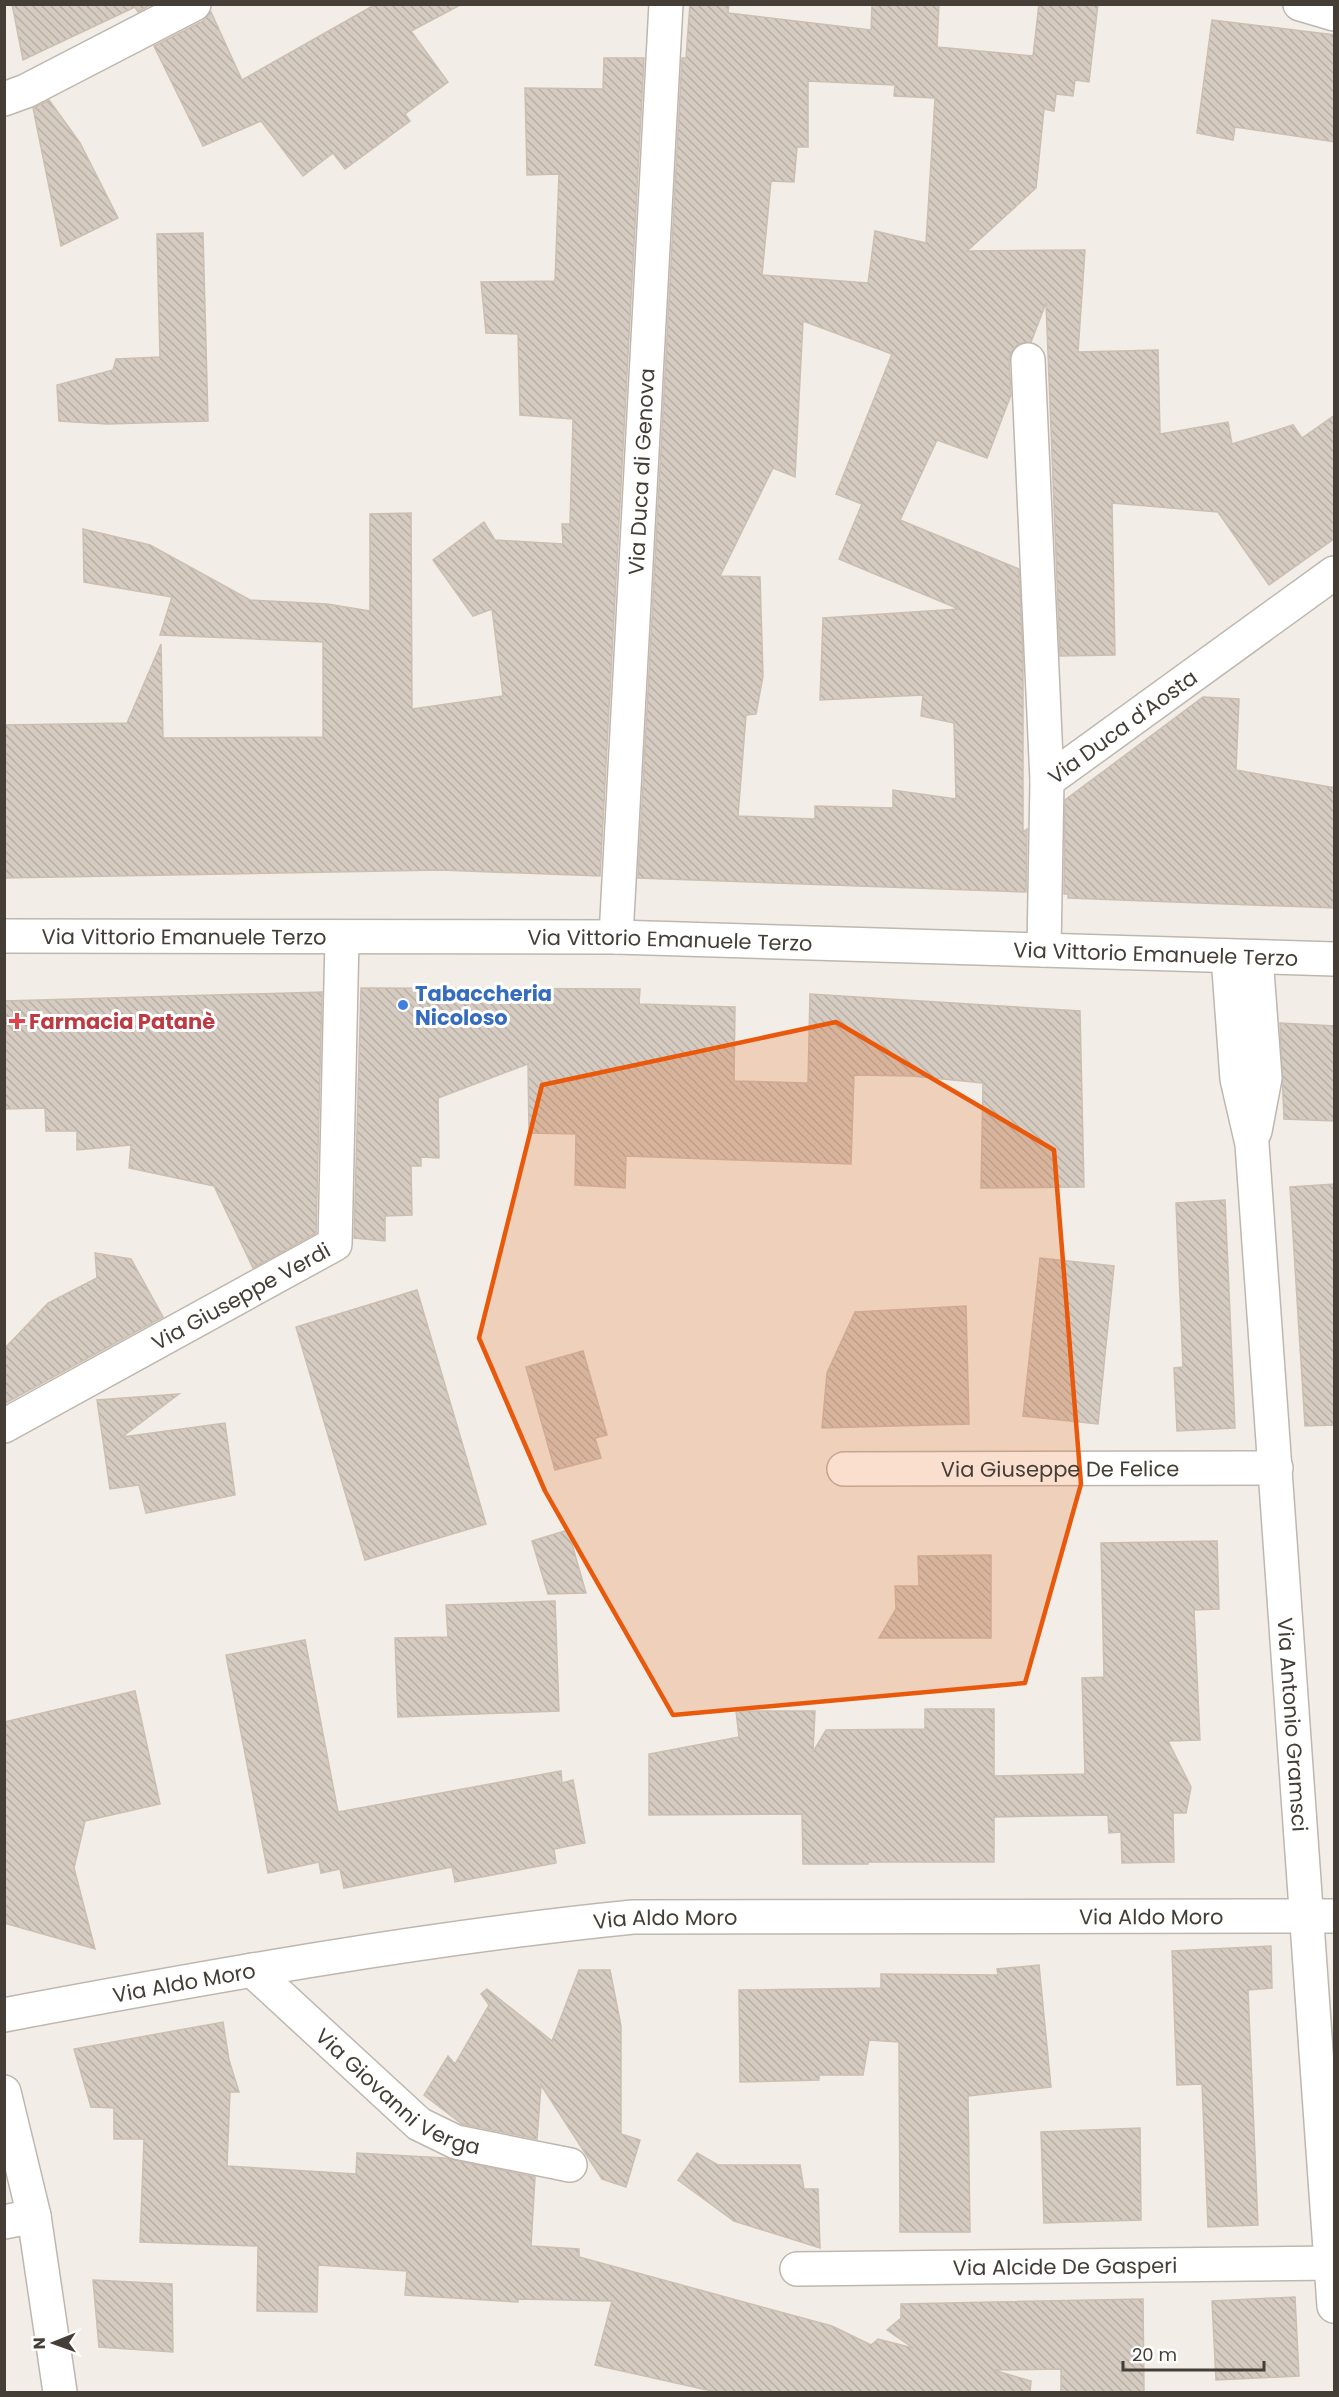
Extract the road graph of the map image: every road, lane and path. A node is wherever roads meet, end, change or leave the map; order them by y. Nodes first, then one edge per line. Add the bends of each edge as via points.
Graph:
1 (194, 4) edge
2 (666, 4) edge
3 (1300, 4) edge
4 (1335, 14) edge
5 (4, 99) edge
6 (1028, 360) dead end
7 (1335, 573) edge
8 (1047, 781) junction
9 (4, 936) edge
10 (616, 937) junction
11 (342, 938) junction
12 (1044, 950) junction
13 (1242, 956) junction
14 (1335, 959) edge
15 (4, 1426) edge
16 (1276, 1468) junction
17 (844, 1469) dead end
18 (1321, 1916) edge
19 (252, 1970) junction
20 (4, 2015) edge
21 (4, 2092) edge
22 (570, 2165) dead end
23 (19, 2219) edge
24 (1333, 2263) edge
25 (797, 2269) dead end
26 (1335, 2306) edge
27 (60, 2392) edge

1 - 5 street
2 - 10 street, Via Duca di Genova
3 - 4 street
6 - 8 street
7 - 8 street, Via Duca d'Aosta
8 - 12 street, Via Duca d'Aosta
9 - 11 street, Via Vittorio Emanuele Terzo
10 - 11 street, Via Vittorio Emanuele Terzo
10 - 12 street, Via Vittorio Emanuele Terzo
11 - 15 street, Via Giuseppe Verdi via 335,1244
12 - 13 street, Via Vittorio Emanuele Terzo
13 - 14 street, Via Vittorio Emanuele Terzo
13 - 16 street, Via Antonio Gramsci via 1238,1079 1252,1144
16 - 17 street, Via Giuseppe De Felice
16 - 18 street, Via Antonio Gramsci
18 - 19 street, Via Aldo Moro via 633,1917
18 - 24 street, Via Antonio Gramsci
19 - 20 street, Via Aldo Moro
19 - 22 street, Via Giovanni Verga via 419,2124 456,2142
21 - 23 street
23 - 27 street
24 - 25 street, Via Alcide De Gasperi
24 - 26 street, Via Antonio Gramsci

